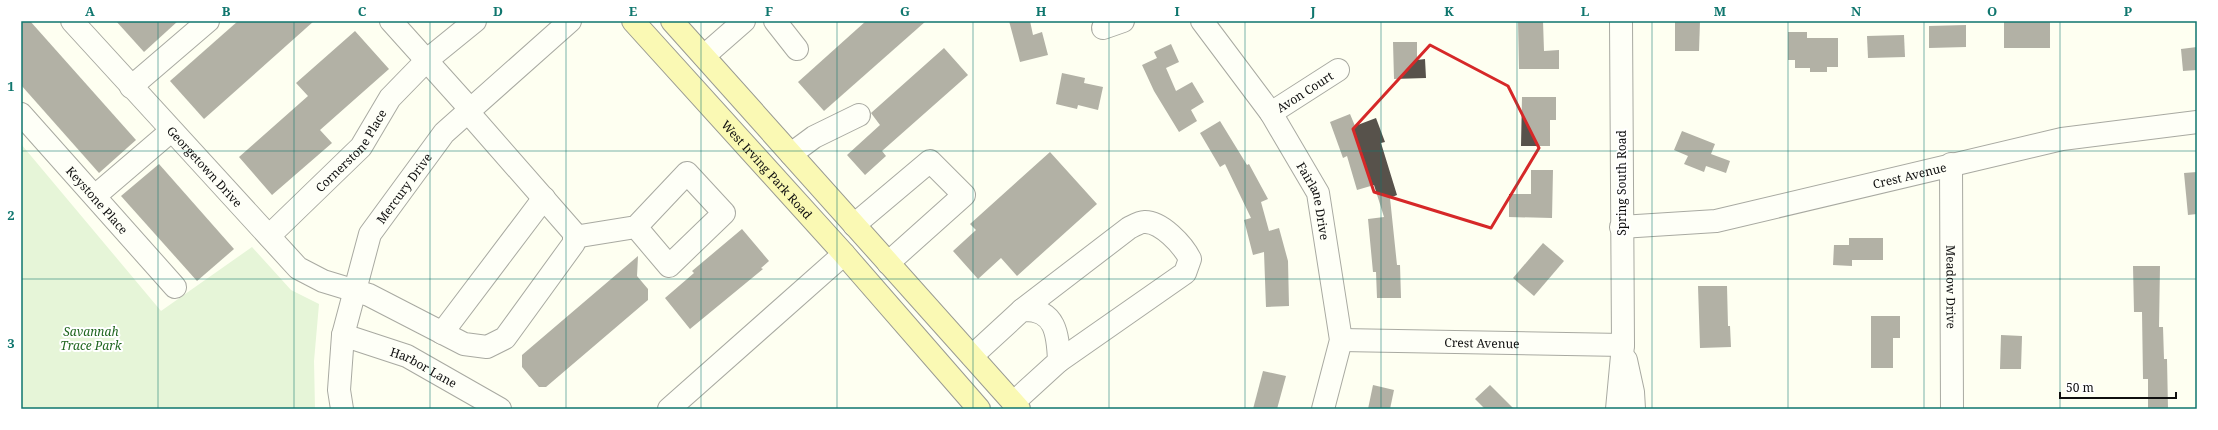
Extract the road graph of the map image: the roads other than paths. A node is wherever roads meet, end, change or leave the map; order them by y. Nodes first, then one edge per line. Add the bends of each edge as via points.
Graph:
1 (72, 21) edge
2 (208, 21) edge
3 (391, 21) edge
4 (475, 21) edge
5 (570, 21) edge
6 (633, 21) edge
7 (672, 21) edge
8 (744, 21) edge
9 (775, 21) edge
10 (1123, 21) edge
11 (1202, 21) edge
12 (1621, 21) edge
13 (1102, 28) dead end
14 (797, 50) dead end
15 (704, 56) junction
16 (427, 60) junction
17 (1338, 70) dead end
18 (131, 87) junction
19 (469, 111) junction
20 (1271, 113) junction
21 (21, 114) edge
22 (859, 115) dead end
23 (2197, 122) edge
24 (171, 131) junction
25 (791, 154) junction
26 (1951, 164) junction
27 (95, 196) junction
28 (544, 198) junction
29 (854, 225) junction
30 (636, 227) dead end
31 (1621, 227) junction
32 (269, 236) junction
33 (574, 237) junction
34 (844, 254) junction
35 (888, 263) junction
36 (175, 287) dead end
37 (354, 290) junction
38 (1022, 310) junction
39 (442, 333) junction
40 (342, 335) junction
41 (1341, 340) junction
42 (1623, 345) junction
43 (972, 356) junction
44 (1059, 361) junction
45 (1016, 406) edge
46 (342, 409) edge
47 (500, 409) edge
48 (669, 409) edge
49 (979, 409) edge
50 (1323, 409) edge
51 (1617, 409) edge
52 (1634, 409) edge
53 (1952, 409) edge

1 - 18 street, Georgetown Drive
2 - 18 street
3 - 16 street
4 - 16 street, Cornerstone Place
5 - 19 street, Mercury Drive
6 - 34 main road, West Irving Park Road
7 - 15 main road
8 - 15 street
9 - 14 street
10 - 13 street
11 - 20 street, Fairlane Drive
12 - 31 street, Spring South Road
15 - 25 main road
16 - 19 street
16 - 32 street, Cornerstone Place via 390,98 361,148
17 - 20 street, Avon Court
18 - 24 street, Georgetown Drive
19 - 28 street
19 - 37 street, Mercury Drive via 444,133 370,234
20 - 41 street, Fairlane Drive via 1318,193
21 - 27 street, Keystone Place
22 - 25 street via 814,137
23 - 26 street, Crest Avenue via 2062,139
24 - 27 street
24 - 32 street, Georgetown Drive
25 - 29 main road
26 - 31 street, Crest Avenue via 1716,221
26 - 53 street, Meadow Drive
27 - 36 street, Keystone Place
28 - 33 street via 574,232
28 - 39 street
29 - 35 main road
29 - 35 street via 930,161 964,195
30 - 33 street
31 - 42 street, Spring South Road
32 - 37 street, Georgetown Drive via 298,268 323,281
33 - 39 street, Georgetown Drive via 574,243 505,338 487,347 464,344
34 - 48 street
34 - 49 main road, West Irving Park Road
35 - 43 main road
37 - 39 street, Georgetown Drive via 369,295
37 - 40 street, Mercury Drive
38 - 43 street
38 - 44 street via 1032,309 1047,316 1058,336
38 - 44 street via 1129,228 1144,222 1157,226 1183,246 1190,259 1185,273
40 - 46 street, Mercury Drive via 339,390
40 - 47 street, Harbor Lane via 407,356
41 - 42 street, Crest Avenue
41 - 50 street, Fairlane Drive
42 - 51 street, Spring South Road via 1616,396
42 - 52 street, Spring South Road
43 - 45 main road
44 - 45 street

